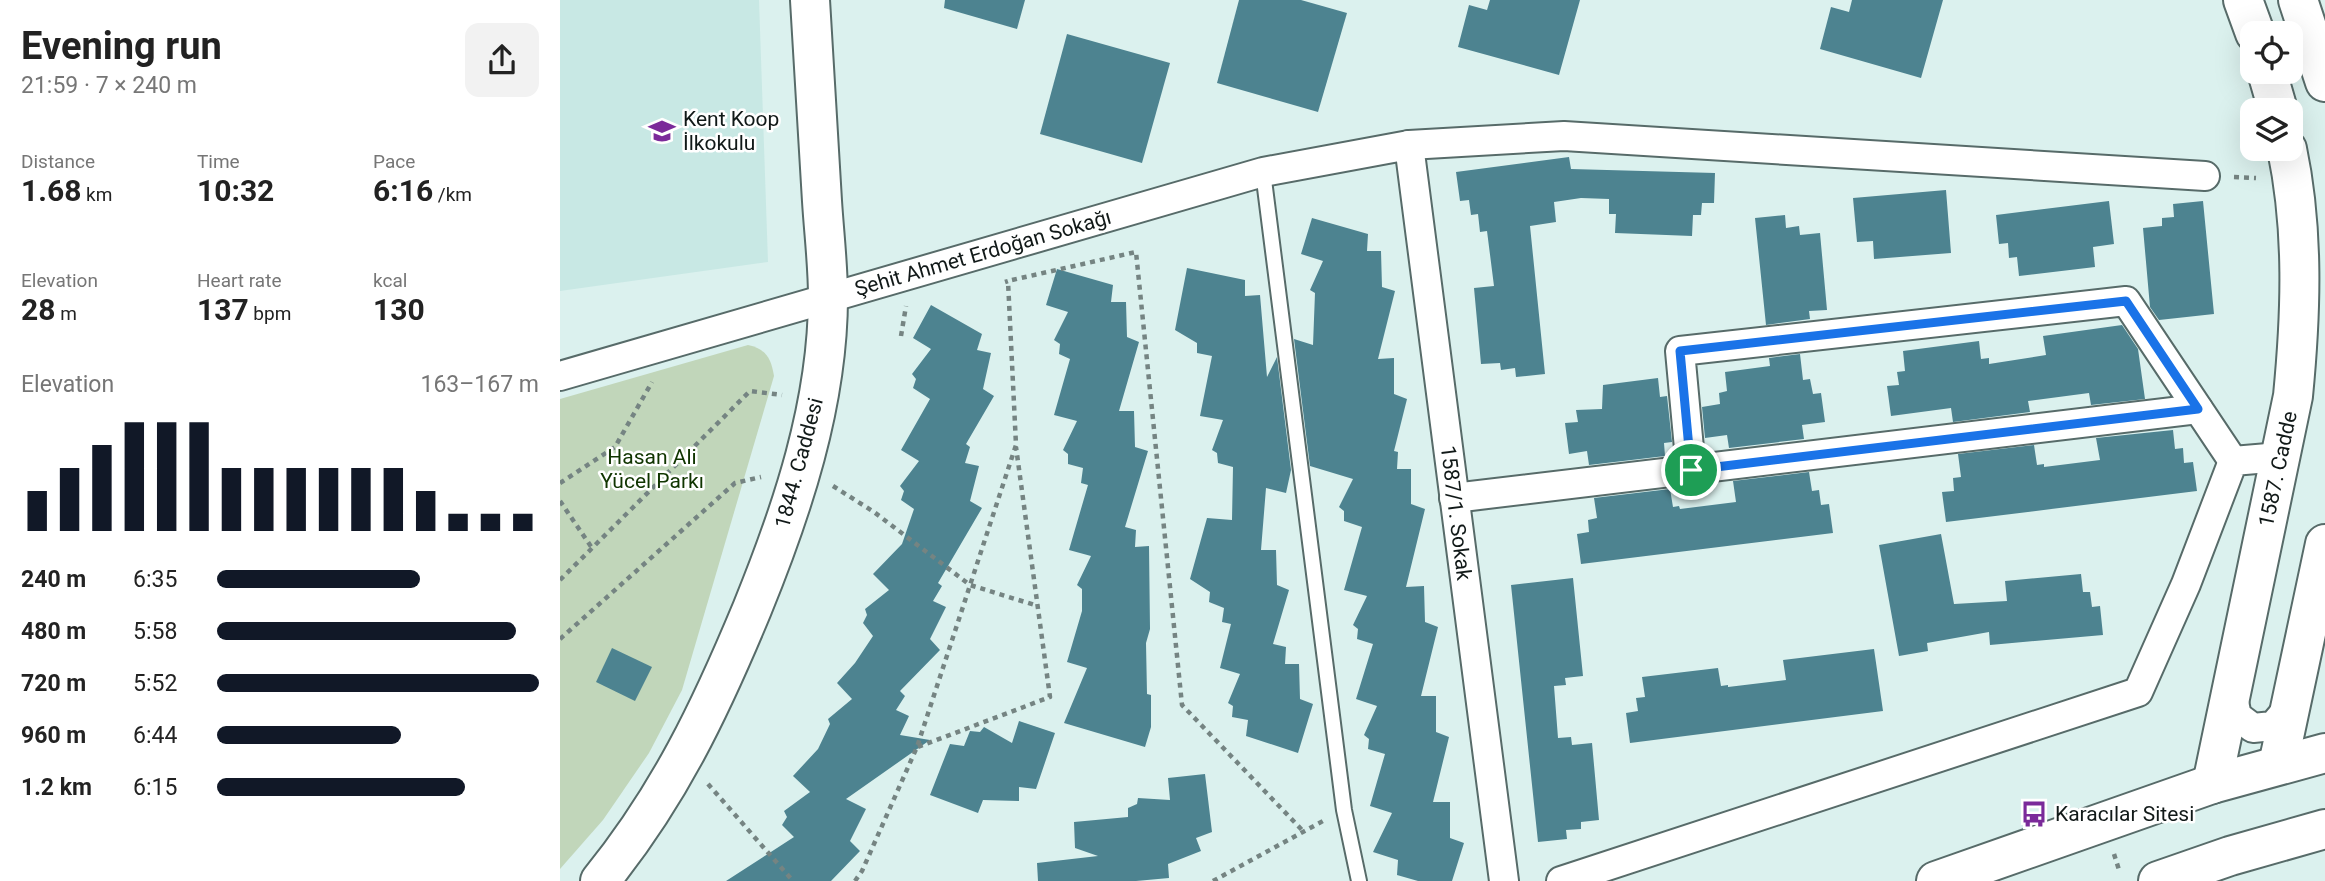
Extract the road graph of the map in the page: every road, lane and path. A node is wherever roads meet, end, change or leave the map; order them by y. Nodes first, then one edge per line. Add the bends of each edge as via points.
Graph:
1 (810, 0) edge
2 (2243, 0) edge
3 (2298, 0) edge
4 (2251, 21) edge
5 (2325, 82) edge
6 (1409, 145) junction
7 (2290, 165) edge
8 (1263, 172) junction
9 (2205, 176) joint
10 (1008, 281) junction
11 (995, 284) dead end
12 (828, 298) junction
13 (907, 304) dead end
14 (901, 336) dead end
15 (676, 342) junction
16 (560, 376) edge
17 (818, 399) junction
18 (2198, 409) junction
19 (1016, 445) junction
20 (2280, 457) junction
21 (2233, 461) junction
22 (803, 466) junction
23 (1691, 470) junction
24 (560, 483) edge
25 (1454, 498) junction
26 (560, 500) edge
27 (2325, 544) edge
28 (592, 548) junction
29 (560, 580) edge
30 (970, 585) junction
31 (1038, 606) junction
32 (560, 639) edge
33 (2232, 693) junction
34 (2291, 705) junction
35 (917, 747) junction
36 (2325, 753) edge
37 (685, 757) junction
38 (2278, 765) junction
39 (2212, 784) junction
40 (1344, 810) junction
41 (2325, 829) edge
42 (1304, 832) junction
43 (2113, 850) dead end
44 (2120, 873) dead end
45 (600, 881) edge
46 (793, 881) edge
47 (855, 881) edge
48 (1213, 881) edge
49 (1359, 881) edge
50 (1504, 881) edge
51 (1561, 881) edge
52 (1936, 881) edge
53 (2158, 881) edge

1 - 12 main road, 1844. Caddesi
2 - 4 main road
3 - 5 main road
6 - 8 street, Şehit Ahmet Erdoğan Sokağı
6 - 9 street, Şehit Ahmet Erdoğan Sokağı via 1563,136
6 - 25 street, 1587/1. Sokak
7 - 9 path
7 - 20 main road, 1587. Cadde via 2299,266 2298,339
8 - 12 street, Şehit Ahmet Erdoğan Sokağı
8 - 40 lane
10 - 11 path
10 - 19 path
10 - 42 path via 1136,251 1182,705
12 - 15 street, Şehit Ahmet Erdoğan Sokağı
12 - 17 main road, 1844. Caddesi
13 - 14 path
15 - 16 street, Şehit Ahmet Erdoğan Sokağı
15 - 24 path via 615,447
17 - 22 main road, 1844. Caddesi
17 - 28 path via 750,391
18 - 21 street
18 - 23 street
18 - 23 street via 2126,301 1680,351
19 - 30 path
19 - 31 path
20 - 21 street
20 - 33 main road, 1587. Cadde
21 - 51 street via 2138,692
22 - 30 path via 874,512
22 - 32 path via 735,483
22 - 37 main road, 1844. Caddesi via 764,579
23 - 25 street
25 - 50 street, 1587/1. Sokak
26 - 28 path
27 - 34 main road
28 - 29 path
30 - 31 path
30 - 35 path
31 - 35 path via 1050,697
33 - 34 street via 2237,716 2253,728 2273,726
33 - 39 main road, 1587. Cadde
34 - 38 main road
35 - 47 path
36 - 38 main road
37 - 45 main road, 1844. Caddesi via 655,807
37 - 46 path
38 - 39 main road
39 - 52 main road
40 - 42 path
40 - 49 lane
41 - 53 main road
42 - 48 path
43 - 44 path

